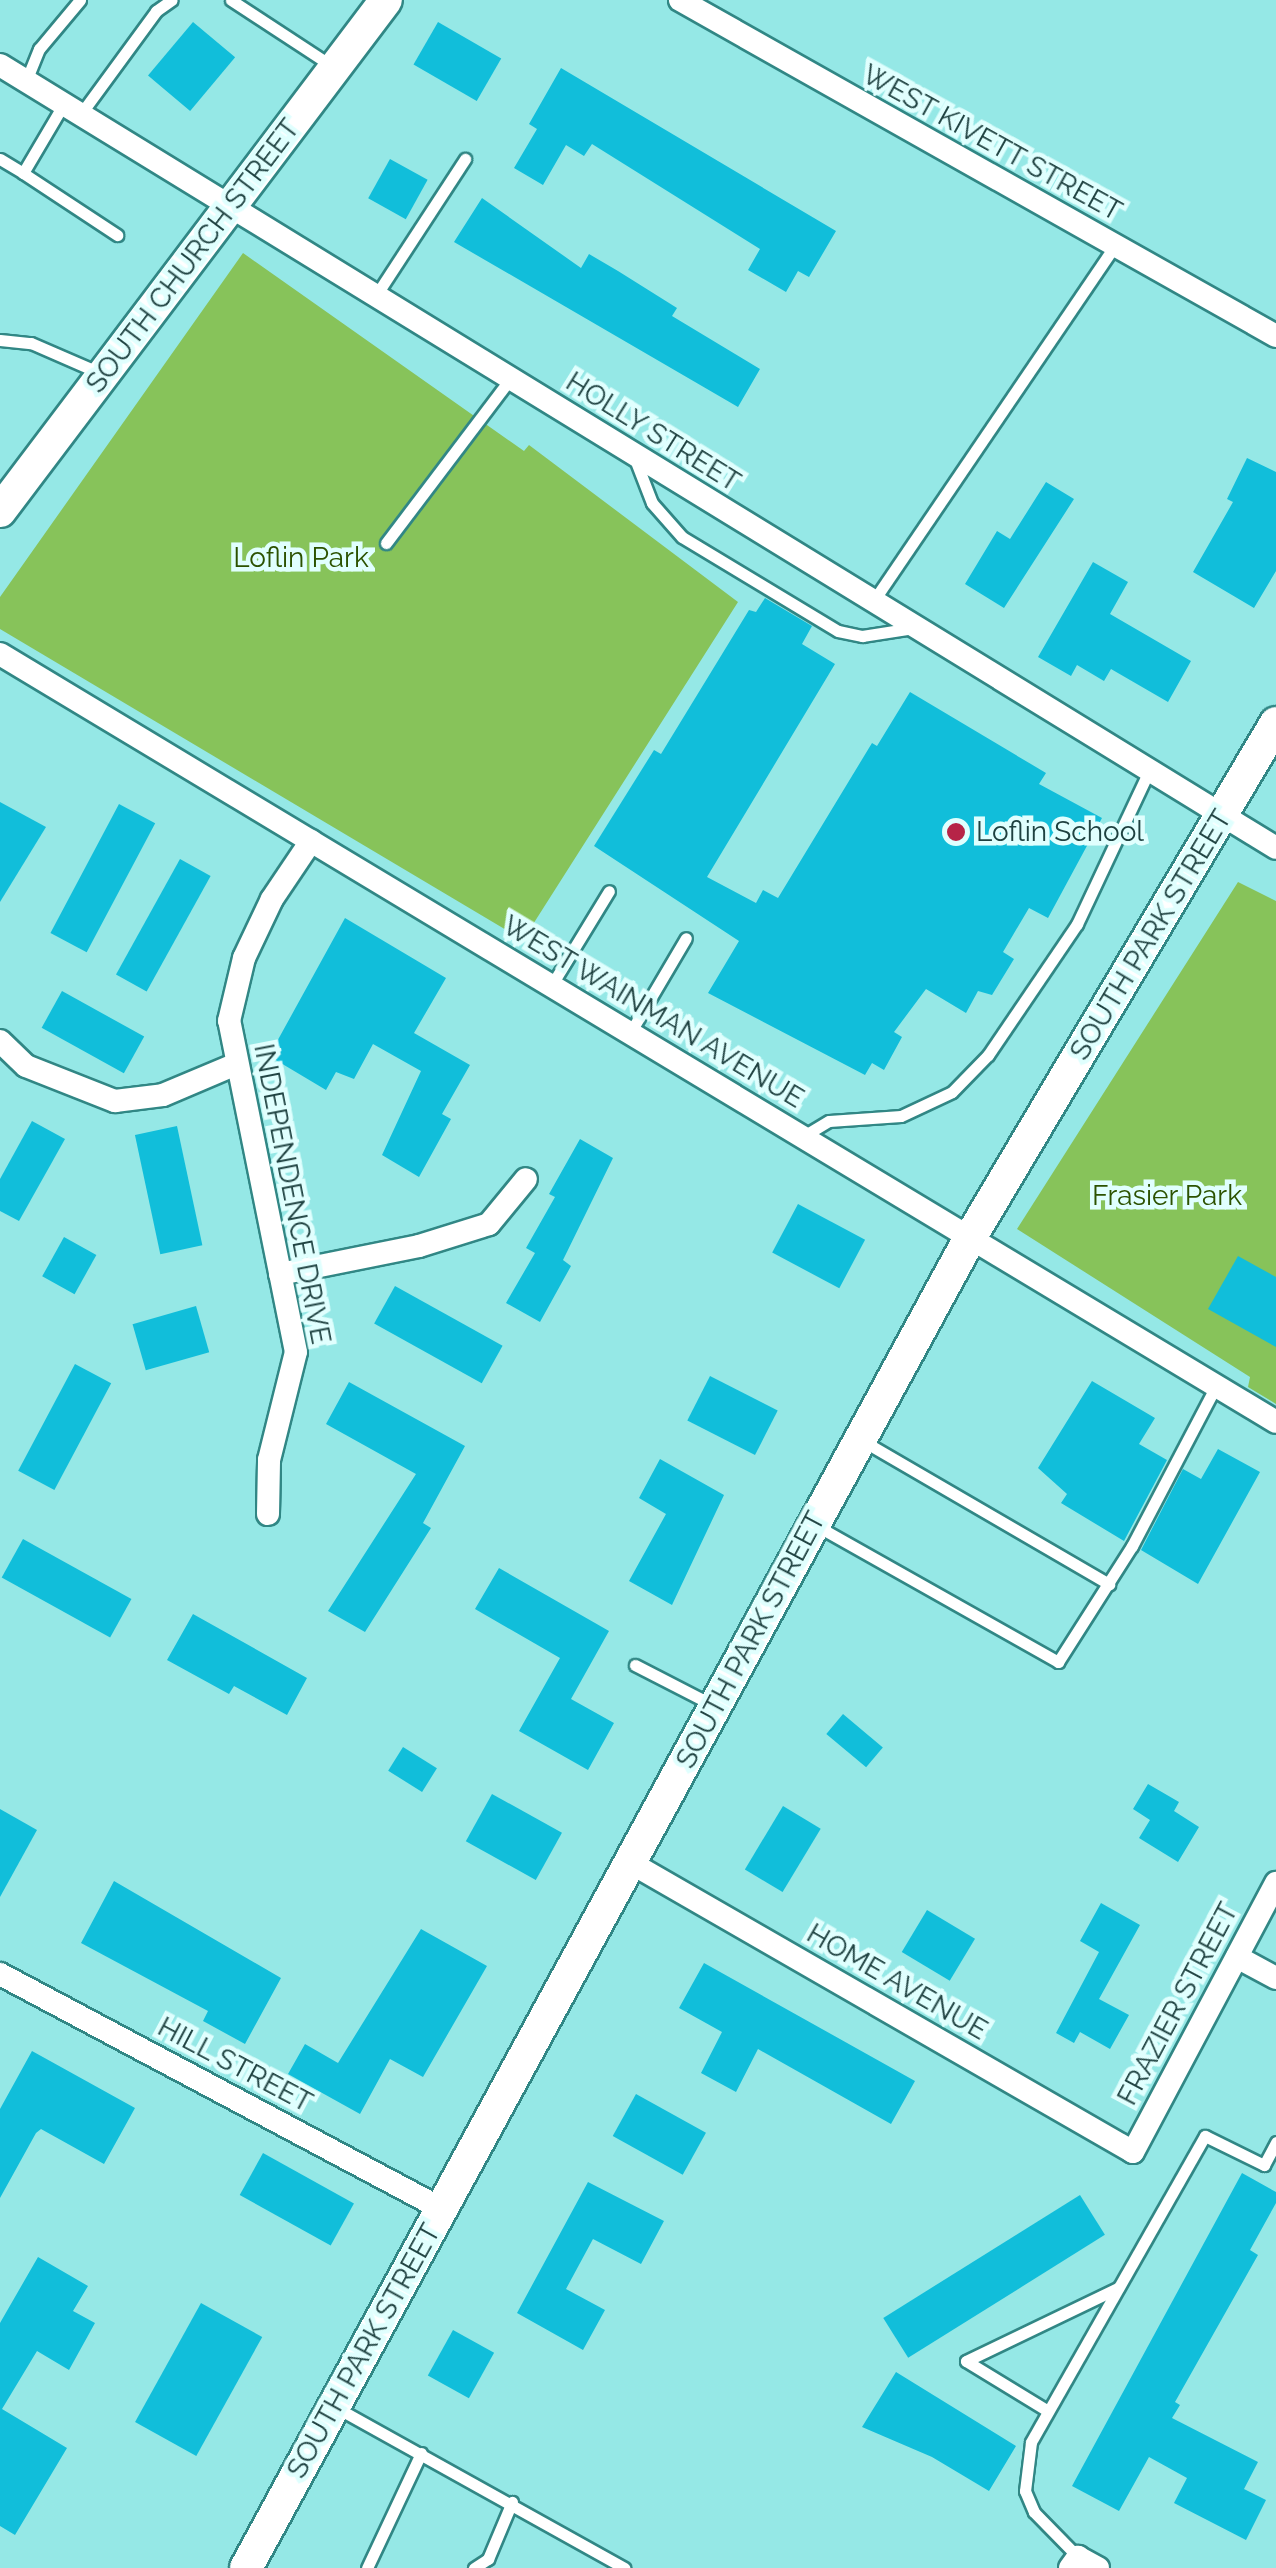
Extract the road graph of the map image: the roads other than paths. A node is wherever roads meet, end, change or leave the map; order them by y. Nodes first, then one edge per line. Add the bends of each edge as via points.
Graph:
1 (80, 0) edge
2 (172, 0) edge
3 (231, 0) edge
4 (386, 0) edge
5 (680, 0) edge
6 (0, 65) edge
7 (335, 68) junction
8 (26, 81) junction
9 (72, 110) junction
10 (465, 159) dead end
11 (0, 160) edge
12 (23, 173) junction
13 (231, 208) junction
14 (117, 235) dead end
15 (1114, 246) junction
16 (375, 297) junction
17 (1276, 336) edge
18 (0, 340) edge
19 (104, 375) junction
20 (510, 380) junction
21 (634, 456) junction
22 (0, 511) edge
23 (386, 543) dead end
24 (872, 603) junction
25 (913, 628) junction
26 (0, 654) edge
27 (1276, 723) edge
28 (1148, 773) junction
29 (1221, 818) junction
30 (311, 841) junction
31 (1276, 848) edge
32 (609, 891) dead end
33 (686, 938) dead end
34 (551, 986) junction
35 (630, 1033) junction
36 (6, 1048) edge
37 (234, 1065) junction
38 (0, 1076) edge
39 (802, 1137) junction
40 (526, 1179) dead end
41 (970, 1238) junction
42 (280, 1274) junction
43 (1216, 1386) junction
44 (1276, 1422) edge
45 (859, 1439) junction
46 (268, 1514) dead end
47 (814, 1524) junction
48 (1109, 1584) junction
49 (635, 1664) dead end
50 (715, 1706) junction
51 (630, 1863) junction
52 (1276, 1883) edge
53 (1237, 1957) junction
54 (0, 1974) edge
55 (1276, 1978) edge
56 (1276, 2142) edge
57 (1133, 2152) joint
58 (442, 2209) junction
59 (1118, 2288) junction
60 (334, 2406) junction
61 (1048, 2411) junction
62 (420, 2453) junction
63 (512, 2502) junction
64 (487, 2564) edge
65 (1082, 2564) edge
66 (246, 2568) edge
67 (367, 2568) edge
68 (474, 2568) edge
69 (626, 2568) edge

1 - 8 lane via 38,49
2 - 9 lane
3 - 7 lane
4 - 7 main road, SOUTH CHURCH STREET
5 - 15 street, WEST KIVETT STREET
6 - 8 street, HOLLY STREET
7 - 13 main road, SOUTH CHURCH STREET
8 - 9 street, HOLLY STREET
9 - 12 lane
9 - 13 street, HOLLY STREET
10 - 16 lane
11 - 12 lane
12 - 14 lane
13 - 16 street, HOLLY STREET
13 - 19 main road, SOUTH CHURCH STREET
15 - 17 street, WEST KIVETT STREET
15 - 24 lane
16 - 20 street, HOLLY STREET
18 - 19 lane via 32,343
19 - 22 main road, SOUTH CHURCH STREET
20 - 21 street, HOLLY STREET
20 - 23 lane
21 - 24 street, HOLLY STREET
21 - 25 lane via 652,503 682,538 838,631 862,636
24 - 25 street, HOLLY STREET
25 - 28 street, HOLLY STREET
26 - 30 street, WEST WAINMAN AVENUE
27 - 29 main road, SOUTH PARK STREET
28 - 29 street, HOLLY STREET
28 - 39 lane via 1078,924 988,1056 952,1092 901,1116 829,1121
29 - 31 street, HOLLY STREET
29 - 41 main road, SOUTH PARK STREET
30 - 34 street, WEST WAINMAN AVENUE
30 - 37 street, INDEPENDENCE DRIVE via 272,899 244,958 229,1021
32 - 34 lane
33 - 35 lane
34 - 35 street, WEST WAINMAN AVENUE
35 - 39 street, WEST WAINMAN AVENUE
36 - 37 street via 70,1088 115,1101 177,1091
36 - 38 street
37 - 42 street, INDEPENDENCE DRIVE
39 - 41 street, WEST WAINMAN AVENUE
40 - 42 street via 489,1224 419,1246
41 - 43 street, WEST WAINMAN AVENUE
41 - 45 main road, SOUTH PARK STREET
42 - 46 street, INDEPENDENCE DRIVE via 296,1352 269,1460
43 - 44 street, WEST WAINMAN AVENUE
43 - 48 lane
45 - 47 main road, SOUTH PARK STREET
45 - 48 lane
47 - 48 lane via 1058,1662
47 - 50 main road, SOUTH PARK STREET
49 - 50 lane
50 - 51 main road, SOUTH PARK STREET
51 - 57 street, HOME AVENUE
51 - 58 main road, SOUTH PARK STREET
52 - 53 street, FRAZIER STREET
53 - 55 street
53 - 57 street, FRAZIER STREET
54 - 58 street, HILL STREET
56 - 59 lane via 1264,2164 1205,2136
58 - 60 main road, SOUTH PARK STREET
59 - 61 lane
59 - 61 lane via 966,2362
60 - 62 lane
60 - 66 main road, SOUTH PARK STREET
61 - 65 lane via 1030,2442 1025,2492 1034,2512
62 - 63 lane
62 - 67 lane
63 - 64 lane
63 - 69 lane
64 - 68 lane

